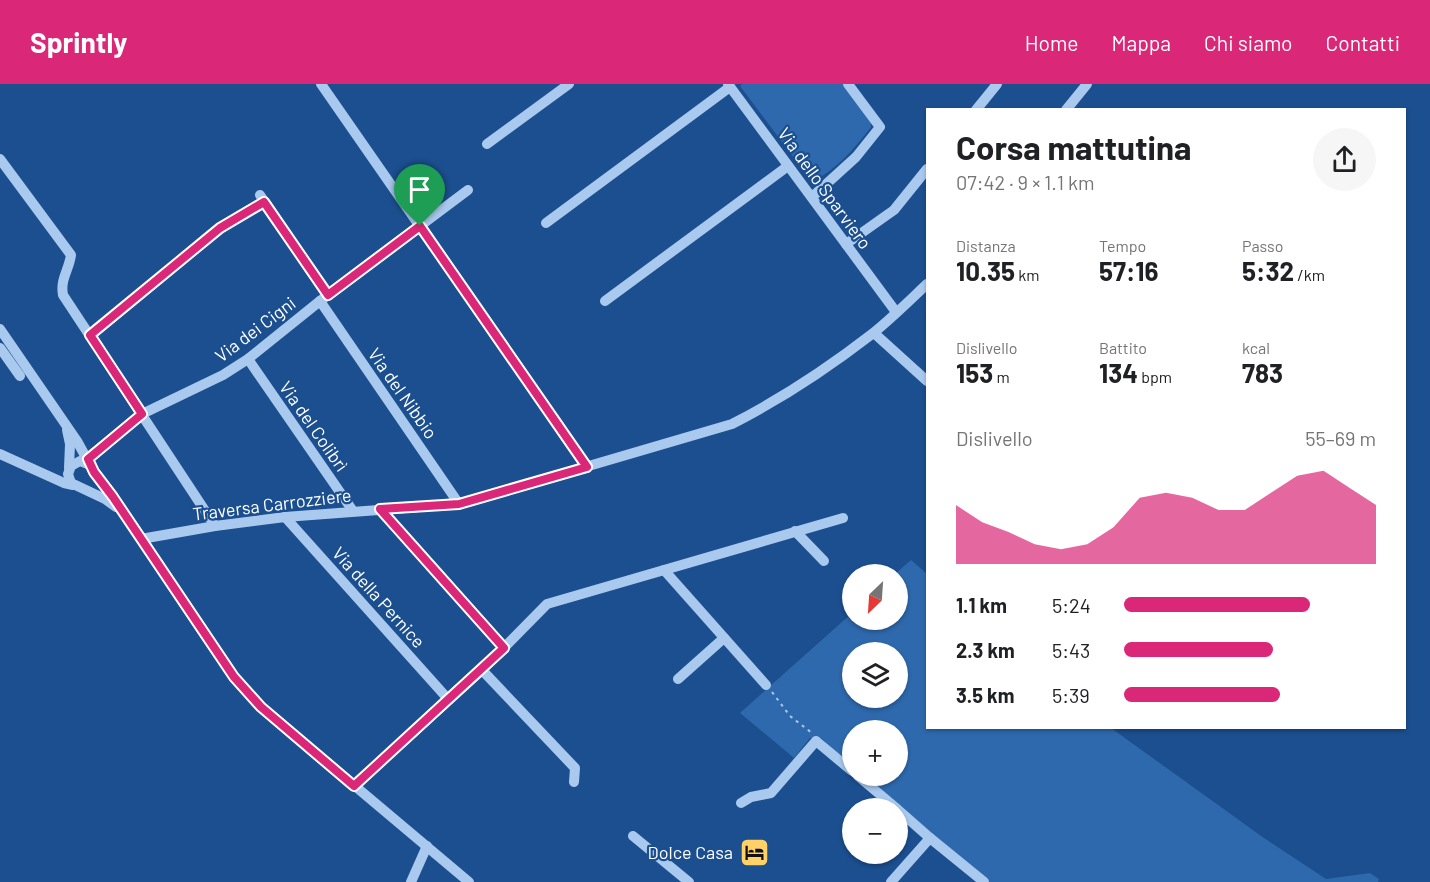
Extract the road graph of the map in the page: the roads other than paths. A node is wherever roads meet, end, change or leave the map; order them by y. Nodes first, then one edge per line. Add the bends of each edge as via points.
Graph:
1 (321, 84) edge
2 (569, 84) edge
3 (848, 84) edge
4 (997, 84) edge
5 (1087, 84) edge
6 (729, 86) edge
7 (978, 108) edge
8 (1068, 108) edge
9 (487, 144) dead end
10 (0, 159) edge
11 (788, 166) junction
12 (926, 170) edge
13 (468, 190) dead end
14 (812, 197) junction
15 (546, 223) dead end
16 (420, 226) junction
17 (846, 244) junction
18 (926, 285) edge
19 (324, 298) junction
20 (605, 301) dead end
21 (896, 312) junction
22 (0, 329) edge
23 (874, 333) junction
24 (90, 335) junction
25 (4, 351) edge
26 (248, 359) junction
27 (20, 376) dead end
28 (926, 380) edge
29 (142, 414) junction
30 (67, 429) junction
31 (0, 454) edge
32 (89, 464) junction
33 (587, 467) junction
34 (68, 469) junction
35 (37, 470) junction
36 (75, 486) junction
37 (459, 504) junction
38 (380, 509) junction
39 (121, 511) junction
40 (353, 511) junction
41 (285, 517) junction
42 (843, 518) dead end
43 (215, 526) junction
44 (795, 531) junction
45 (141, 539) junction
46 (824, 561) dead end
47 (664, 570) junction
48 (724, 638) junction
49 (504, 648) junction
50 (482, 670) junction
51 (678, 679) dead end
52 (769, 688) road end
53 (448, 699) junction
54 (842, 763) edge
55 (574, 782) dead end
56 (354, 786) junction
57 (870, 786) edge
58 (884, 798) edge
59 (741, 803) dead end
60 (908, 818) edge
61 (633, 836) dead end
62 (930, 837) junction
63 (427, 846) junction
64 (411, 882) edge
65 (469, 882) edge
66 (689, 882) edge
67 (891, 882) edge
68 (984, 882) edge

1 - 16 street
2 - 9 street
3 - 14 street via 880,127 856,157
4 - 7 street
5 - 8 street
6 - 11 street, Via dello Sparviero
6 - 15 street
10 - 24 street via 71,255 64,274 63,295
11 - 14 street, Via dello Sparviero
11 - 20 street
12 - 17 street via 894,210
13 - 16 street, Via dei Cigni
14 - 17 street, Via dello Sparviero
16 - 19 street, Via dei Cigni
16 - 33 street
17 - 21 street, Via dello Sparviero
18 - 21 street, Traversa Carrozziere
19 - 24 street, Via del Nibbio via 262,199 220,228
19 - 26 street, Via dei Cigni
19 - 37 street, Via del Nibbio
21 - 23 street, Traversa Carrozziere
22 - 25 street
23 - 28 street
23 - 33 street, Traversa Carrozziere via 772,402 732,424
24 - 29 street
25 - 27 street
25 - 30 street
26 - 29 street, Via dei Cigni
26 - 40 street, Via del Colibrì
29 - 32 street, Via dei Cigni
29 - 43 street
30 - 32 street
30 - 34 street
31 - 35 street
32 - 34 street via 73,463
32 - 36 street via 93,479 83,487
32 - 39 street
33 - 37 street, Traversa Carrozziere
34 - 35 street
34 - 36 street
35 - 36 street
36 - 39 street
37 - 38 street, Traversa Carrozziere
38 - 40 street, Traversa Carrozziere
38 - 49 street
39 - 45 street
40 - 41 street, Traversa Carrozziere
41 - 43 street, Traversa Carrozziere
41 - 53 street, Via della Pernice
42 - 44 street
43 - 45 street, Traversa Carrozziere
44 - 46 street
44 - 47 street
45 - 56 street via 234,677 261,707
47 - 48 street
47 - 49 street via 548,604
48 - 51 street
48 - 52 street
49 - 50 street
50 - 53 street
50 - 55 street via 575,768
53 - 56 street
54 - 59 street via 816,741 771,793
56 - 63 street
57 - 58 street
60 - 62 street
61 - 66 street
62 - 67 street
62 - 68 street
63 - 64 street
63 - 65 street

